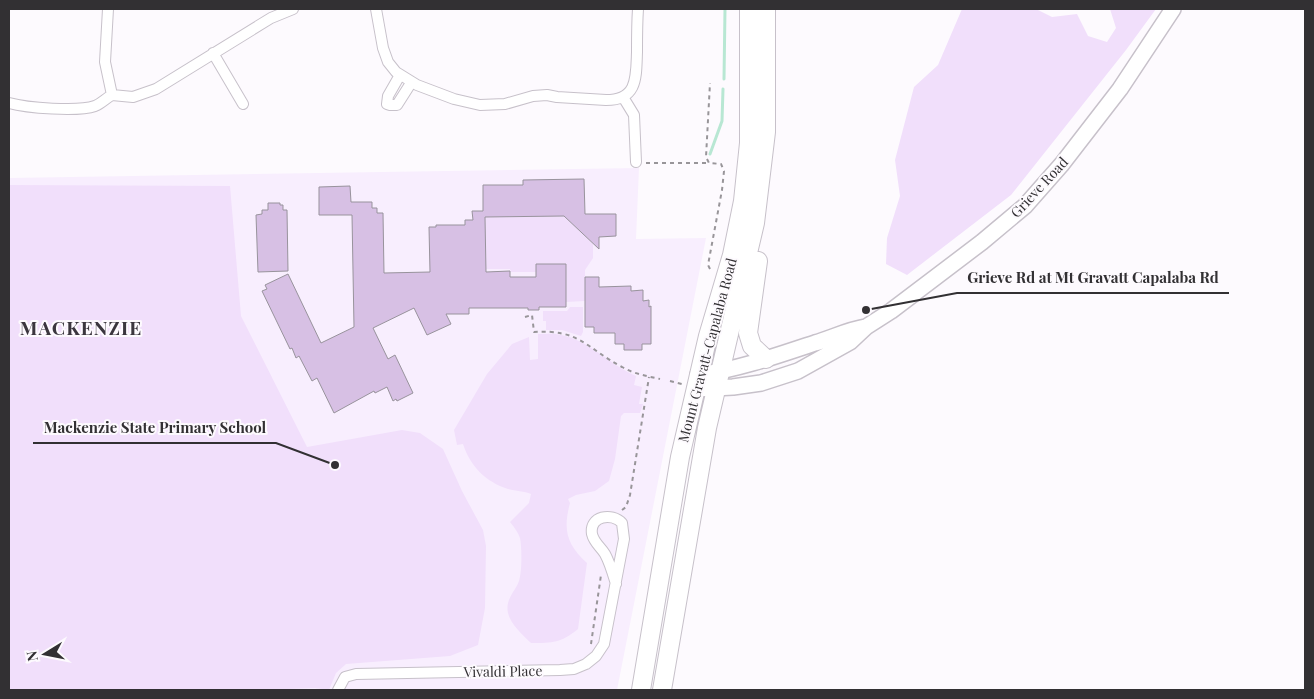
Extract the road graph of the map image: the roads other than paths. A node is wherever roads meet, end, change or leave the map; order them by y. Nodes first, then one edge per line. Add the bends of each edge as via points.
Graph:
1 (108, 9) edge
2 (293, 9) edge
3 (376, 9) edge
4 (638, 9) edge
5 (749, 9) edge
6 (766, 9) edge
7 (1173, 9) edge
8 (213, 53) junction
9 (400, 76) junction
10 (411, 82) junction
11 (112, 95) junction
12 (623, 97) junction
13 (9, 103) edge
14 (243, 104) dead end
15 (636, 162) road end
16 (755, 223) junction
17 (866, 327) junction
18 (766, 360) junction
19 (718, 380) junction
20 (692, 382) junction
21 (616, 584) junction
22 (338, 690) edge
23 (641, 690) edge
24 (662, 690) edge

1 - 11 street via 105,62
2 - 8 street via 271,18
3 - 9 street via 385,55
4 - 12 street via 636,80
5 - 20 highway, Mount Gravatt-Capalaba Road via 749,143 743,201 732,255
6 - 16 highway, Mount Gravatt-Capalaba Road via 766,132
7 - 17 main road, Grieve Road via 1114,96 1025,206 925,286
8 - 11 street via 142,95 129,98
8 - 14 street
9 - 10 street
9 - 10 street via 387,98 387,104 398,105
10 - 12 street via 454,99 480,105 505,104 538,95 606,100
11 - 13 street via 87,108 23,108
12 - 15 street via 634,115
16 - 18 highway via 759,258 748,333 752,346
16 - 19 highway, Mount Gravatt-Capalaba Road
17 - 18 main road, Grieve Road
17 - 19 main road, Grieve Road via 850,342 785,376 762,383
18 - 19 main road, Grieve Road
19 - 20 main road, Grieve Road
19 - 24 highway, Mount Gravatt-Capalaba Road via 706,428
20 - 23 highway, Mount Gravatt-Capalaba Road
21 - 21 street, Vivaldi Place via 605,554 592,533 597,521 606,516 616,518 624,527
21 - 22 street, Vivaldi Place via 604,644 596,656 580,668 356,674 345,678

